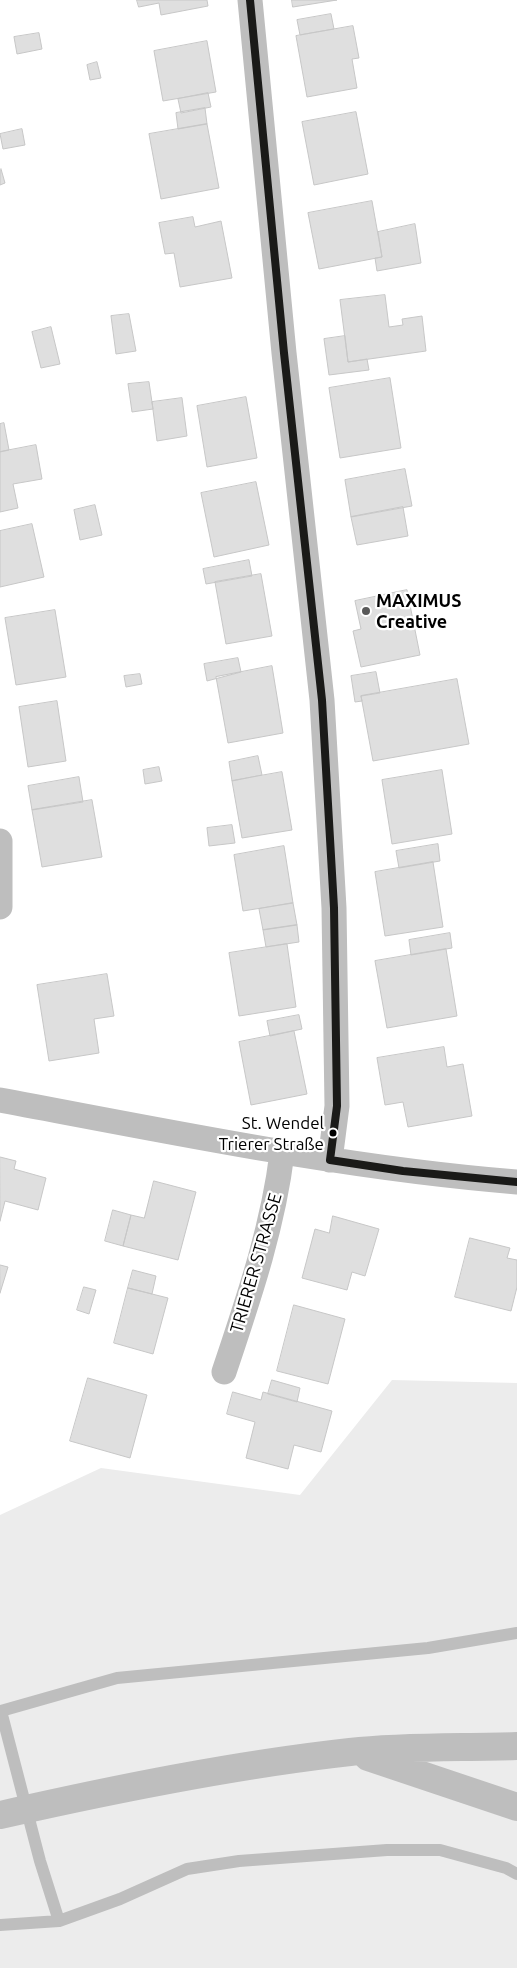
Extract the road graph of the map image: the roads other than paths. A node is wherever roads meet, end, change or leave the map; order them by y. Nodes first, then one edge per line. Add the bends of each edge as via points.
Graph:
1 (250, 0) edge
2 (0, 841) edge
3 (0, 907) edge
4 (0, 1100) edge
5 (282, 1153) junction
6 (330, 1160) junction
7 (517, 1182) edge
8 (224, 1372) dead end
9 (517, 1633) edge
10 (517, 1737) edge
11 (504, 1747) edge
12 (352, 1752) junction
13 (517, 1808) edge
14 (0, 1815) edge
15 (517, 1874) edge
16 (59, 1921) junction
17 (0, 1924) edge

1 - 6 street via 322,700 334,908 337,1106
2 - 3 street
4 - 5 street
5 - 6 street
5 - 8 street, TRIERER STRASSE via 278,1188 256,1273
6 - 7 street
9 - 16 lane via 428,1648 117,1678 1,1711
10 - 11 highway
11 - 12 highway
12 - 13 highway
12 - 14 highway via 217,1771
15 - 16 lane via 440,1850 387,1850 239,1860 187,1869
16 - 17 lane

